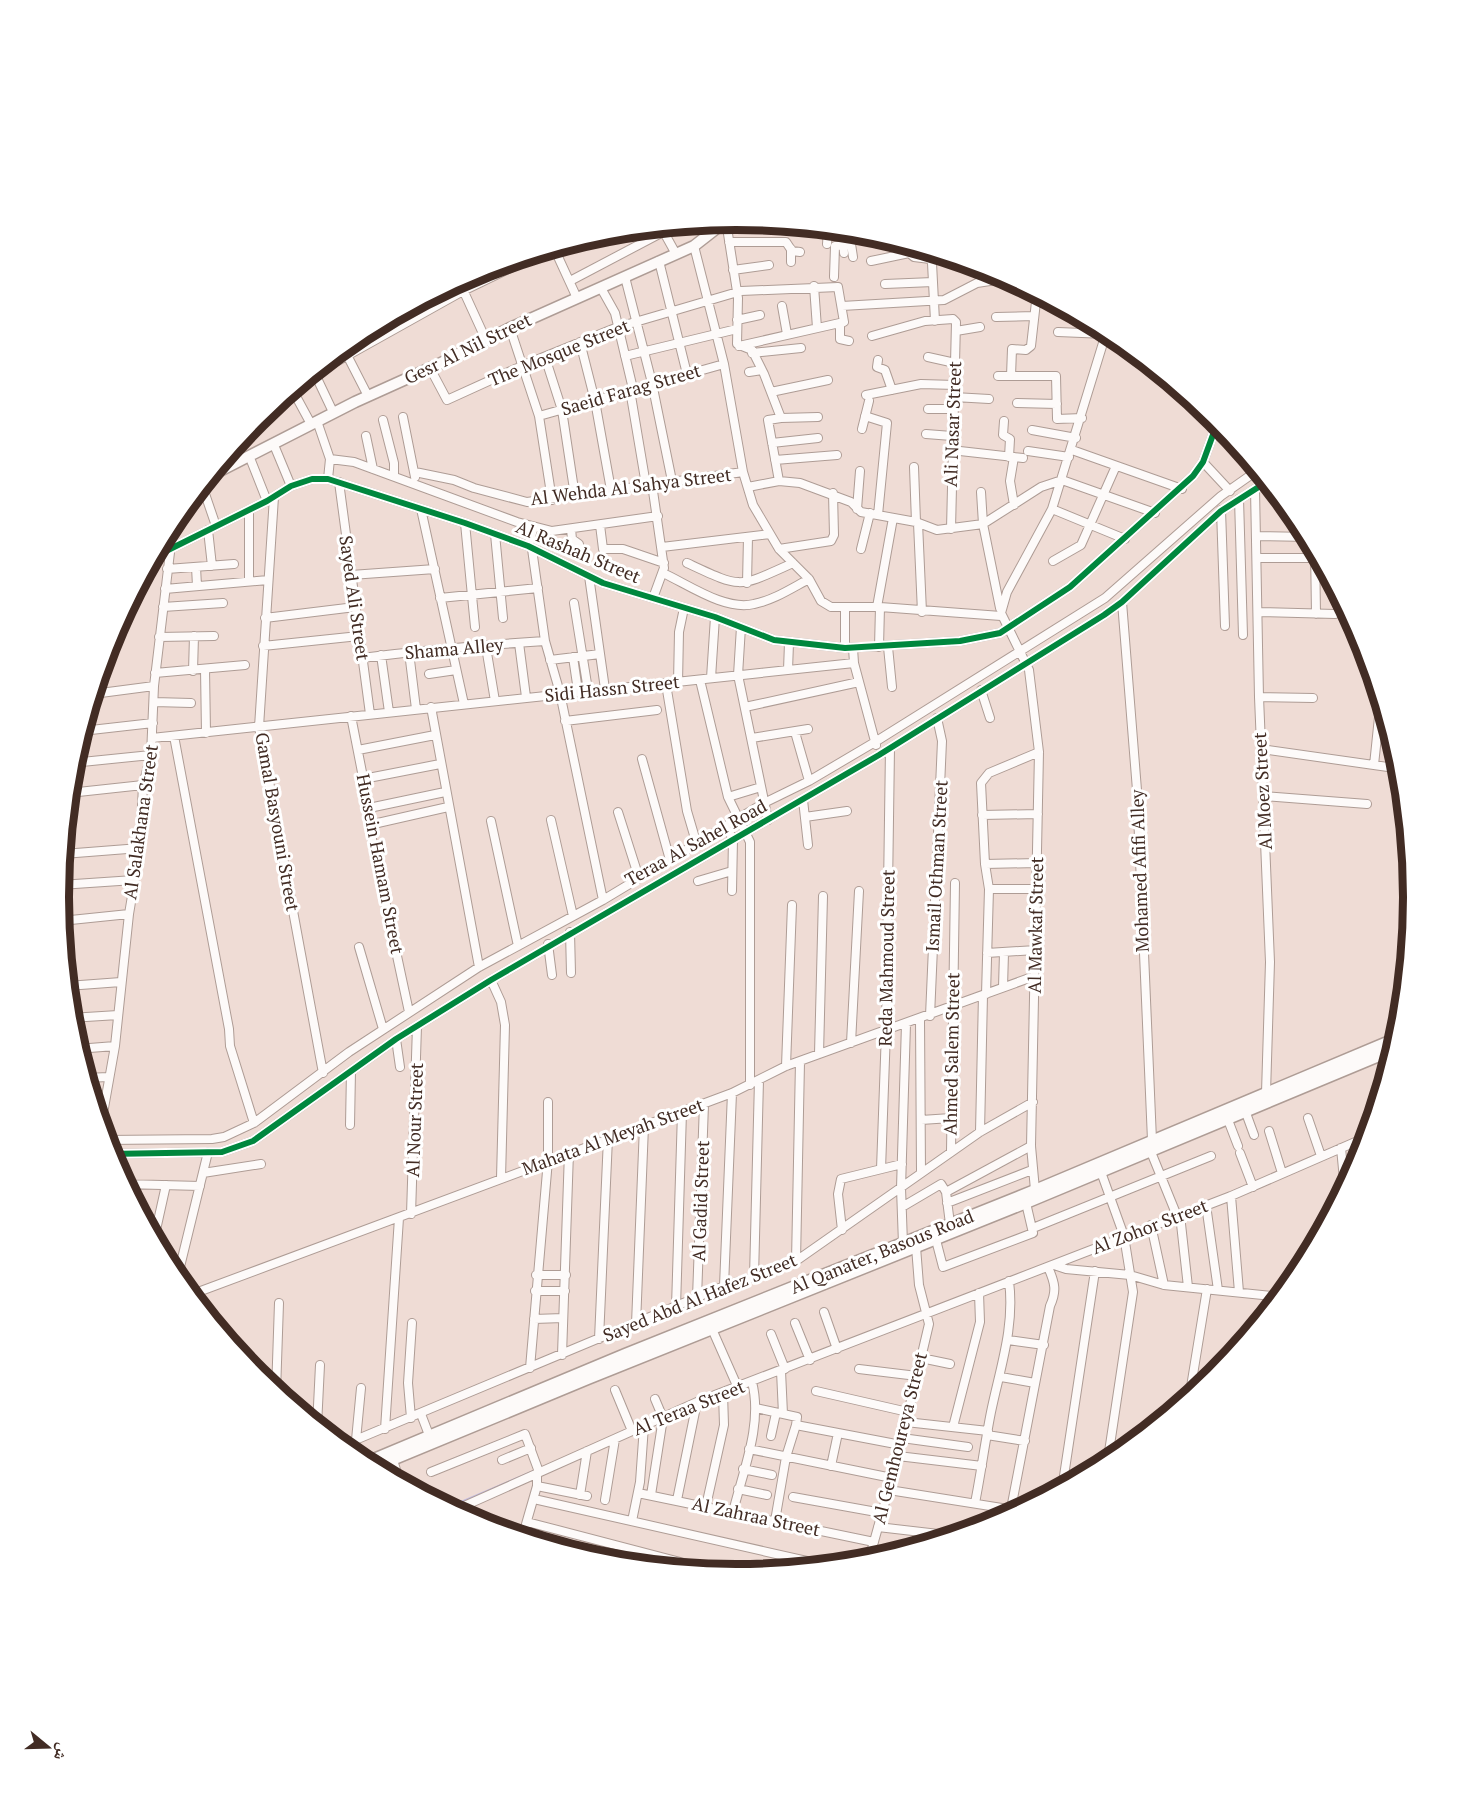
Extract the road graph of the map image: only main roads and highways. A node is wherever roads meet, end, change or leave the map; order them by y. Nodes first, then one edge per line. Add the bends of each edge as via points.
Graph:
1 (714, 231) edge
2 (225, 469) edge
3 (1388, 1042) edge
4 (1385, 1054) edge
5 (1151, 1146) junction
6 (374, 1458) edge
7 (383, 1464) edge

1 - 2 main road, Gesr Al Nil Street via 694,246 333,412
3 - 5 main road, Al Qanater, Basous Road
4 - 5 main road, Al Qanater, Basous Road via 1246,1113
5 - 6 main road, Al Qanater, Basous Road
5 - 7 main road, Al Qanater, Basous Road via 1101,1172

